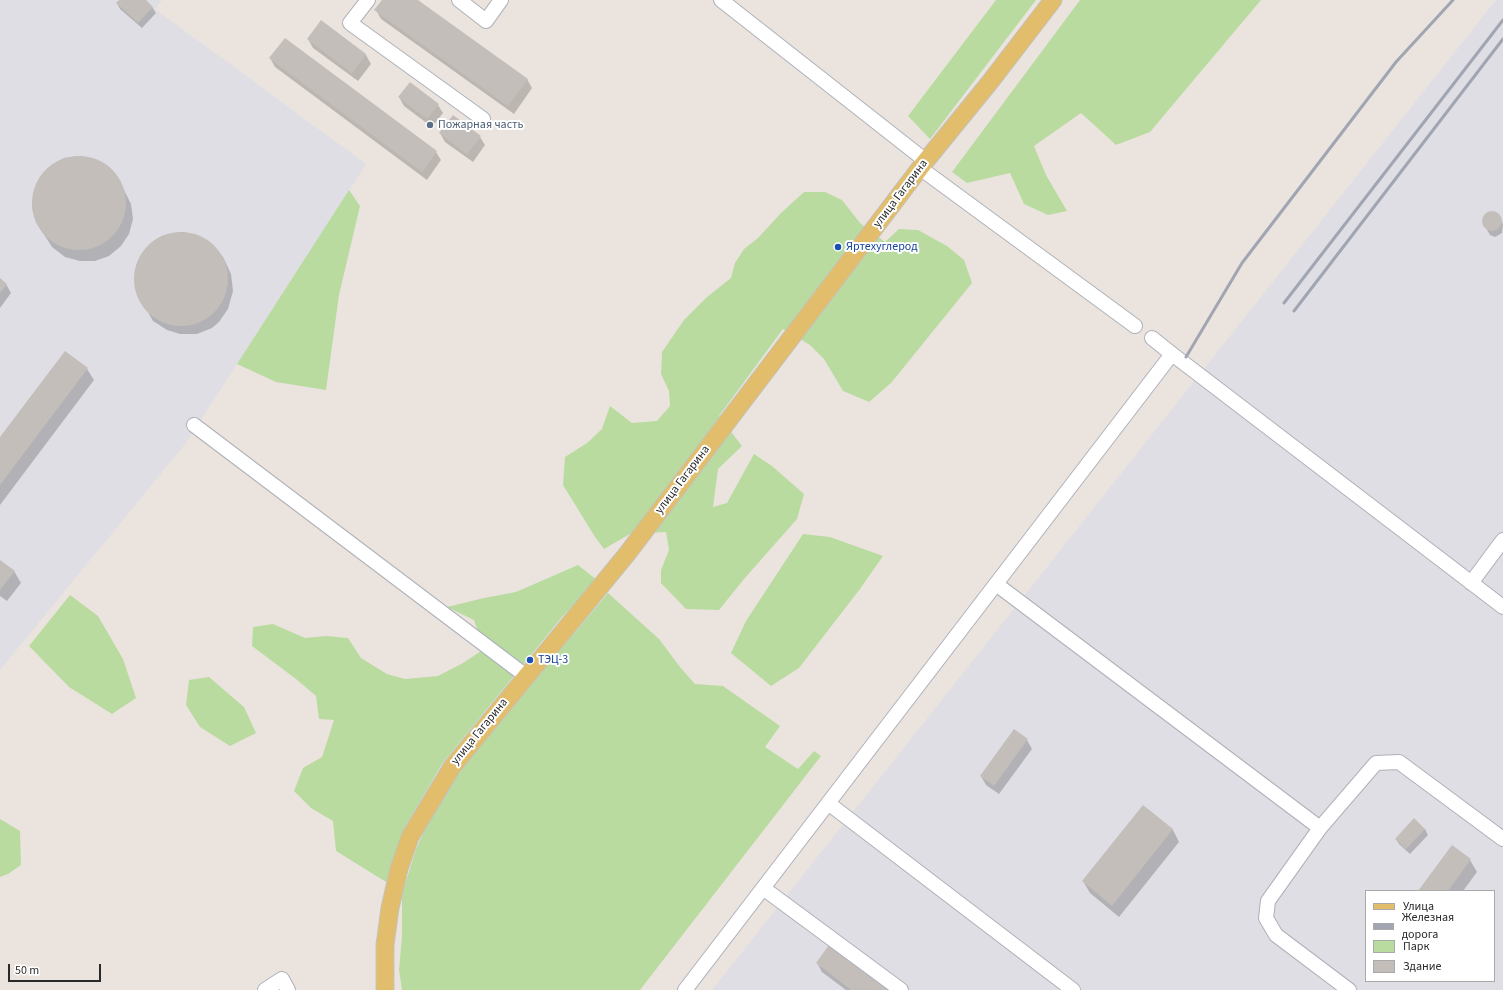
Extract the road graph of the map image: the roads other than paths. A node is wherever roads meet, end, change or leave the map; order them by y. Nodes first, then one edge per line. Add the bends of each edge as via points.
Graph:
1 (368, 0) edge
2 (458, 0) edge
3 (502, 0) edge
4 (721, 0) edge
5 (1053, 0) edge
6 (483, 119) dead end
7 (923, 165) junction
8 (1134, 326) dead end
9 (1152, 338) dead end
10 (1172, 354) junction
11 (194, 425) dead end
12 (1503, 540) edge
13 (1471, 583) junction
14 (996, 584) junction
15 (1503, 607) edge
16 (526, 676) junction
17 (828, 803) junction
18 (1320, 828) junction
19 (1503, 839) edge
20 (763, 888) junction
21 (266, 990) edge
22 (288, 990) edge
23 (385, 990) edge
24 (685, 990) edge
25 (902, 990) edge
26 (1073, 990) edge
27 (1348, 990) edge

1 - 6 street via 350,24
2 - 3 street via 486,21
4 - 7 street
5 - 7 main road, улица Гагарина
7 - 8 street
7 - 16 main road, улица Гагарина via 627,554
9 - 10 street
10 - 13 street
10 - 14 street
11 - 16 street
12 - 13 street
13 - 15 street
14 - 17 street
14 - 18 street
16 - 23 main road, улица Гагарина via 452,767 410,837 390,908 385,945
17 - 20 street
17 - 26 street
18 - 19 street via 1376,763 1399,762
18 - 27 street via 1268,901 1266,918 1276,935
20 - 24 street
20 - 25 street
21 - 22 street via 282,979

